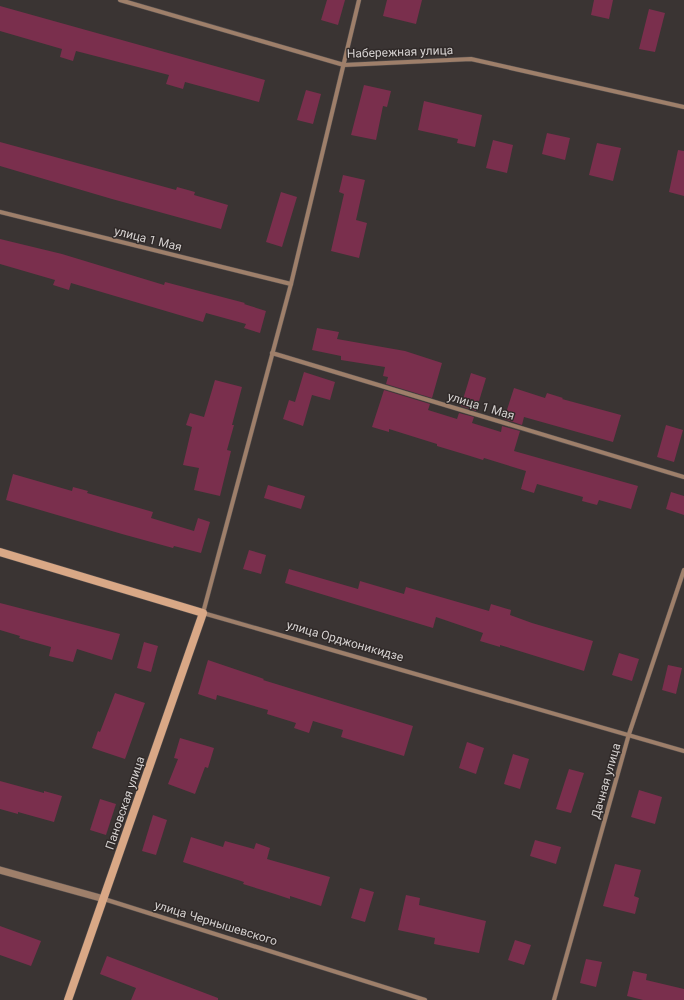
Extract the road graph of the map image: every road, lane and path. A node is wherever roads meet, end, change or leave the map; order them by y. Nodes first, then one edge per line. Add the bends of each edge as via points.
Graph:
1 (120, 0) edge
2 (360, 0) edge
3 (344, 65) junction
4 (684, 106) edge
5 (0, 212) edge
6 (292, 284) junction
7 (272, 353) junction
8 (684, 477) edge
9 (0, 552) edge
10 (684, 570) edge
11 (203, 613) junction
12 (629, 734) junction
13 (684, 751) edge
14 (0, 870) edge
15 (104, 899) junction
16 (68, 1000) edge
17 (425, 1000) edge
18 (554, 1000) edge

1 - 3 street, Набережная улица
2 - 3 street
3 - 4 street, Набережная улица via 471,59
3 - 6 street
5 - 6 street, улица 1 Мая
6 - 7 street
7 - 8 street, улица 1 Мая
7 - 11 street
9 - 11 main road, улица Орджоникидзе
10 - 12 street, Дачная улица
11 - 12 street, улица Орджоникидзе
11 - 15 main road, Пановская улица
12 - 13 street, улица Орджоникидзе
12 - 18 street, Дачная улица
14 - 15 street, улица Чернышевского
15 - 16 main road, Пановская улица
15 - 17 street, улица Чернышевского

